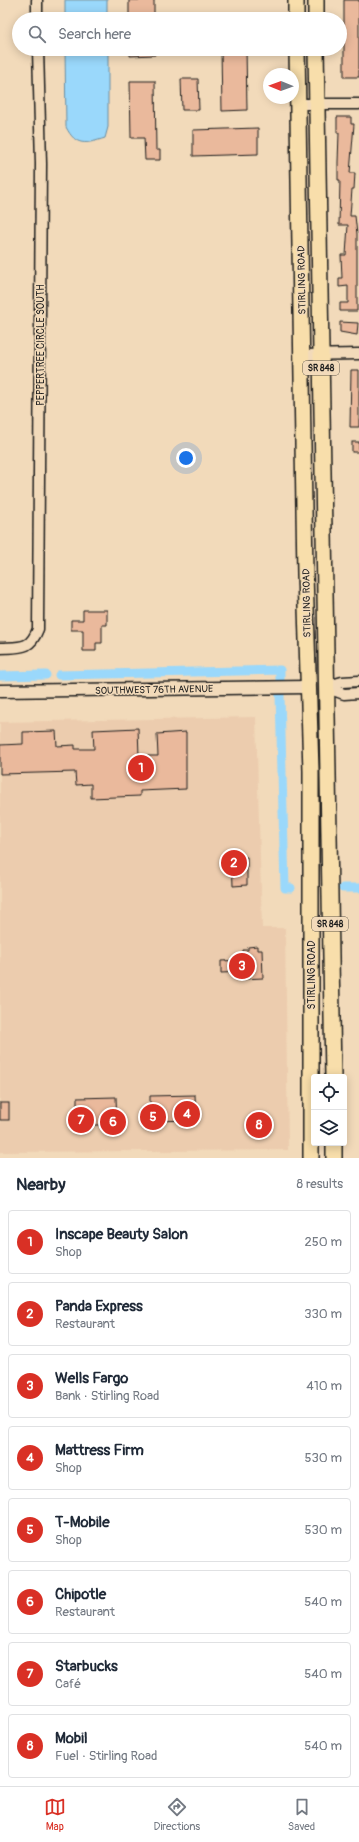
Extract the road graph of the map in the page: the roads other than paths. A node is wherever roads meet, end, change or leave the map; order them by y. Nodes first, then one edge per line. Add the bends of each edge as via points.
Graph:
1 (37, 0) edge
2 (296, 0) edge
3 (316, 0) edge
4 (38, 12) edge
5 (296, 12) edge
6 (316, 12) edge
7 (38, 56) edge
8 (297, 56) edge
9 (316, 56) edge
10 (297, 68) edge
11 (298, 104) edge
12 (299, 104) edge
13 (317, 104) junction
14 (359, 104) edge
15 (359, 354) edge
16 (302, 355) junction
17 (321, 355) junction
18 (0, 648) edge
19 (308, 664) junction
20 (359, 681) edge
21 (308, 687) junction
22 (325, 687) junction
23 (0, 691) edge
24 (359, 693) edge
25 (311, 839) junction
26 (329, 860) junction
27 (333, 1074) edge
28 (334, 1146) edge
29 (311, 1158) edge
30 (334, 1158) edge

1 - 4 street
2 - 5 main road
3 - 6 main road
7 - 18 street, PEPPERTREE CIRCLE SOUTH via 41,164 38,629 34,640 24,647
8 - 10 main road, STIRLING ROAD / SR 848
9 - 13 main road, STIRLING ROAD / SR 848
11 - 16 main road, STIRLING ROAD / SR 848
12 - 13 street
13 - 14 street
13 - 17 main road, STIRLING ROAD / SR 848
15 - 17 street
16 - 17 street
16 - 19 main road, STIRLING ROAD / SR 848
17 - 22 main road, STIRLING ROAD / SR 848
19 - 21 main road, STIRLING ROAD / SR 848
19 - 22 main road via 316,679
20 - 22 street
21 - 23 street, SOUTHWEST 76TH AVENUE
21 - 25 main road, STIRLING ROAD / SR 848
22 - 24 street via 344,694
22 - 26 main road, STIRLING ROAD / SR 848
25 - 26 main road via 318,852
25 - 29 main road, STIRLING ROAD / SR 848
26 - 27 main road, STIRLING ROAD / SR 848
28 - 30 main road

